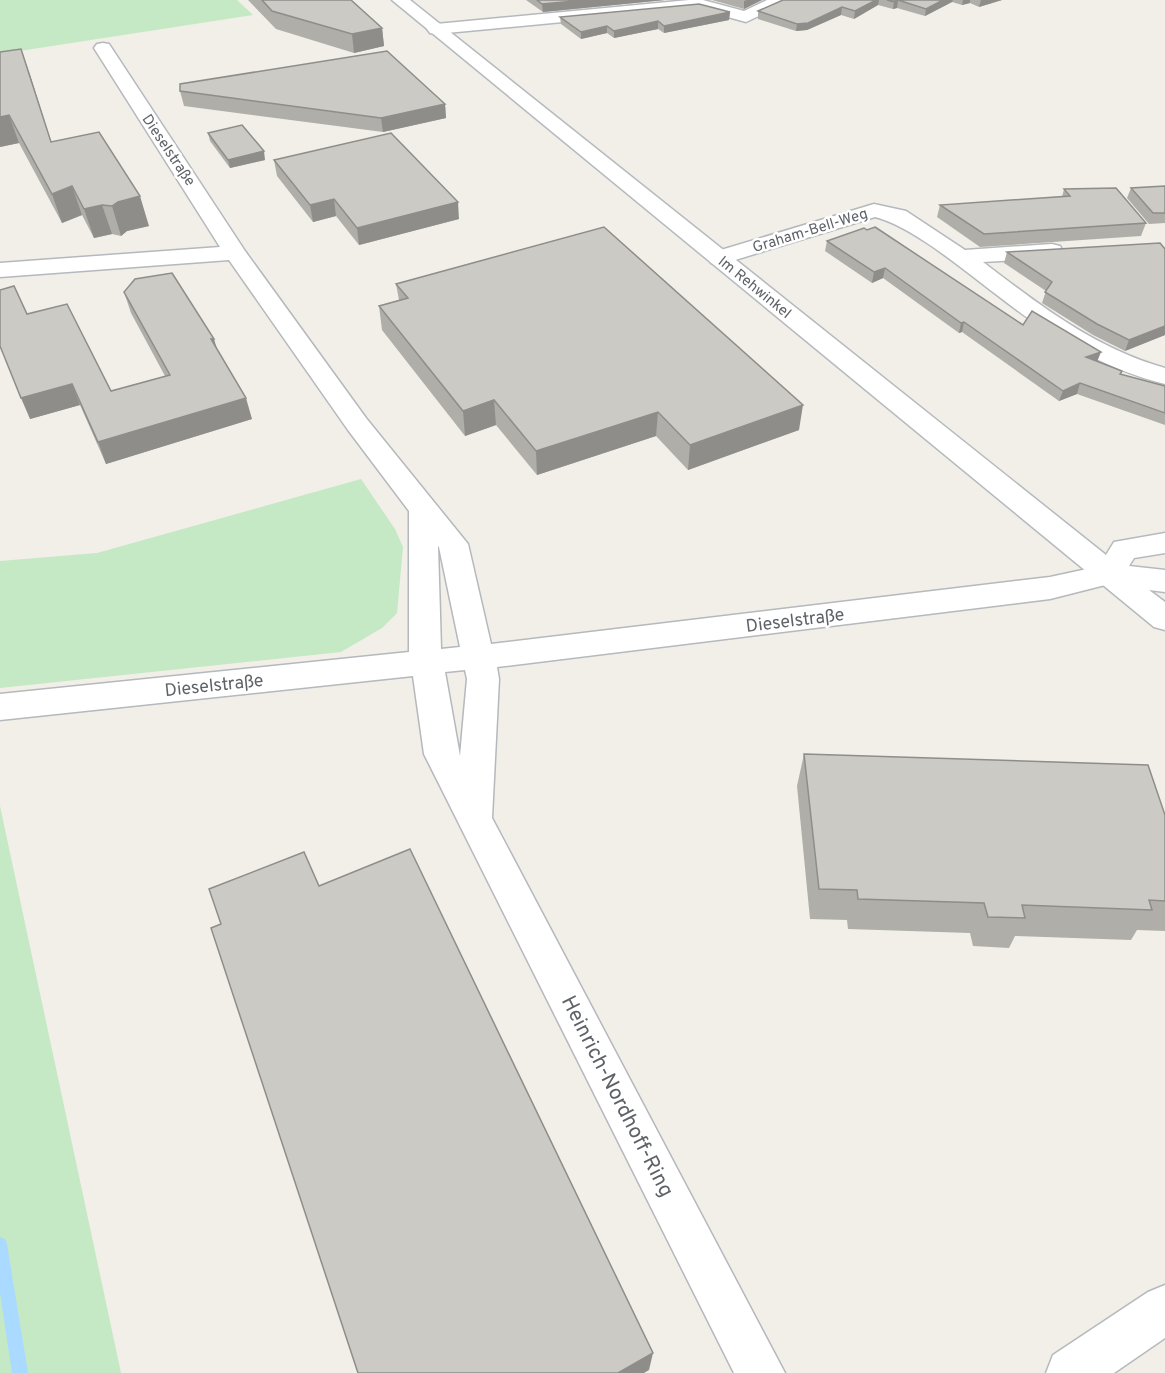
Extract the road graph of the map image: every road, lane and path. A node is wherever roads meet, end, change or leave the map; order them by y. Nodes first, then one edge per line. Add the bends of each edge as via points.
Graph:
1 (400, 0) edge
2 (780, 0) edge
3 (526, 6) dead end
4 (541, 17) junction
5 (436, 29) junction
6 (103, 48) dead end
7 (1074, 250) edge
8 (235, 253) junction
9 (961, 257) junction
10 (719, 258) junction
11 (0, 270) edge
12 (1165, 376) edge
13 (423, 510) junction
14 (1165, 543) edge
15 (1110, 574) junction
16 (1165, 581) edge
17 (1165, 619) edge
18 (479, 657) junction
19 (427, 663) junction
20 (0, 707) edge
21 (476, 820) junction
22 (1165, 1309) edge
23 (760, 1373) edge
24 (1071, 1373) edge

1 - 5 street, Im Rehwinkel
2 - 4 street via 746,17 699,4
3 - 4 street
4 - 5 street
5 - 10 street, Im Rehwinkel
6 - 8 street, Dieselstraße
7 - 9 street
8 - 11 street
8 - 13 street, Dieselstraße
9 - 10 street, Graham-Bell-Weg via 898,216 874,210
9 - 12 street, Graham-Bell-Weg via 1094,351
10 - 15 street, Im Rehwinkel
13 - 18 street, Dieselstraße via 453,544
13 - 19 street
14 - 15 street via 1124,549
15 - 16 street
15 - 17 street, Im Rehwinkel
15 - 18 street, Dieselstraße via 1050,588
18 - 19 street, Dieselstraße
18 - 21 street, Heinrich-Nordhoff-Ring via 483,679
19 - 20 street, Dieselstraße
19 - 21 street, Heinrich-Nordhoff-Ring via 441,754
21 - 23 street, Heinrich-Nordhoff-Ring
22 - 24 street

